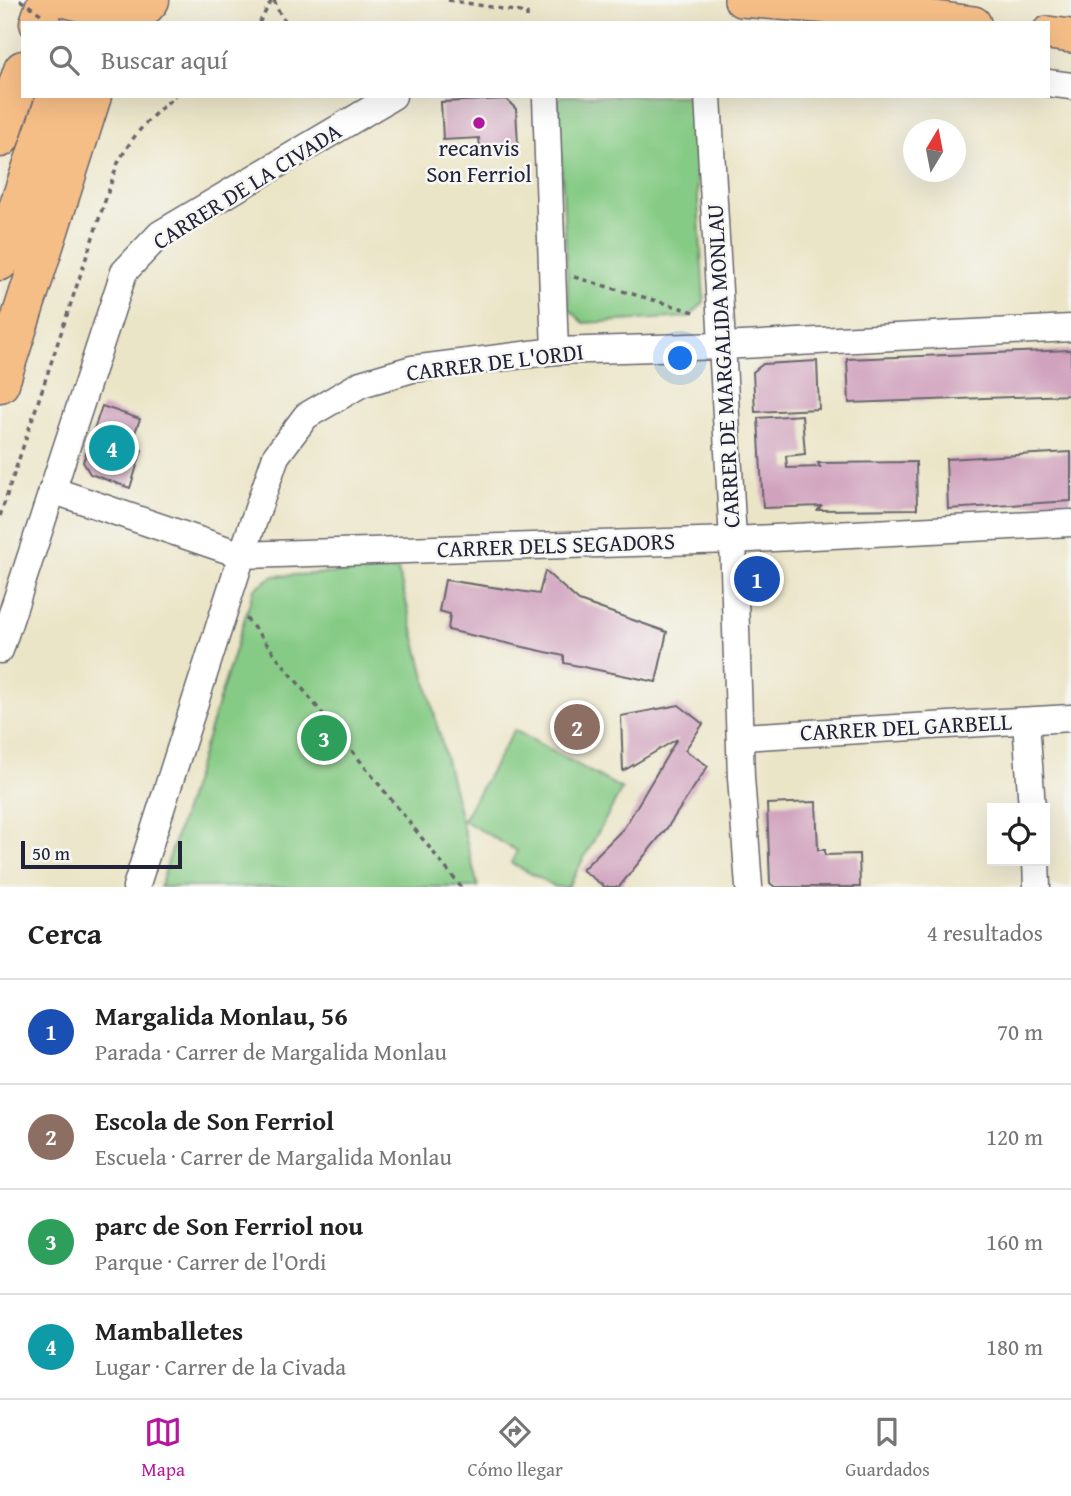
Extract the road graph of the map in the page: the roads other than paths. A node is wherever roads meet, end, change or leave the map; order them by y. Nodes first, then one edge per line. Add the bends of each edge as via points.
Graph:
1 (47, 0) edge
2 (64, 0) edge
3 (141, 0) edge
4 (150, 0) edge
5 (741, 0) edge
6 (881, 5) edge
7 (102, 13) edge
8 (40, 21) edge
9 (964, 21) edge
10 (1050, 33) edge
11 (1071, 36) edge
12 (21, 76) edge
13 (1050, 83) edge
14 (1071, 86) edge
15 (55, 98) edge
16 (91, 98) edge
17 (390, 98) edge
18 (546, 98) edge
19 (708, 98) edge
20 (0, 138) edge
21 (0, 261) edge
22 (1071, 328) edge
23 (722, 333) junction
24 (555, 351) junction
25 (0, 383) edge
26 (52, 490) junction
27 (1071, 523) edge
28 (733, 540) junction
29 (242, 555) junction
30 (0, 650) edge
31 (1071, 718) edge
32 (1026, 721) junction
33 (740, 737) junction
34 (1032, 803) edge
35 (1036, 866) edge
36 (136, 887) edge
37 (749, 887) edge
38 (1038, 887) edge

1 - 8 highway
2 - 7 main road, bridge
3 - 7 main road
4 - 7 highway
5 - 6 main road
6 - 9 main road
10 - 11 main road
12 - 20 highway
13 - 14 street
15 - 21 highway
16 - 25 highway
17 - 26 street, CARRER DE LA CIVADA via 160,234 124,272
18 - 24 street
19 - 23 street, CARRER DE MARGALIDA MONLAU
22 - 23 street, CARRER DE L'ORDI
23 - 24 street, CARRER DE L'ORDI
23 - 28 street, CARRER DE MARGALIDA MONLAU
24 - 29 street, CARRER DE L'ORDI via 412,369 360,384 306,416 275,456
26 - 29 street, CARRER DELS SEGADORS
26 - 30 street, CARRER DE LA CIVADA
27 - 28 street, CARRER DELS SEGADORS
28 - 29 street, CARRER DELS SEGADORS
28 - 33 street, CARRER DE MARGALIDA MONLAU
29 - 36 street, CARRER DE L'ORDI
31 - 32 street, CARRER DEL GARBELL
32 - 33 street, CARRER DEL GARBELL
32 - 34 street
33 - 37 street, CARRER DE MARGALIDA MONLAU
35 - 38 street

